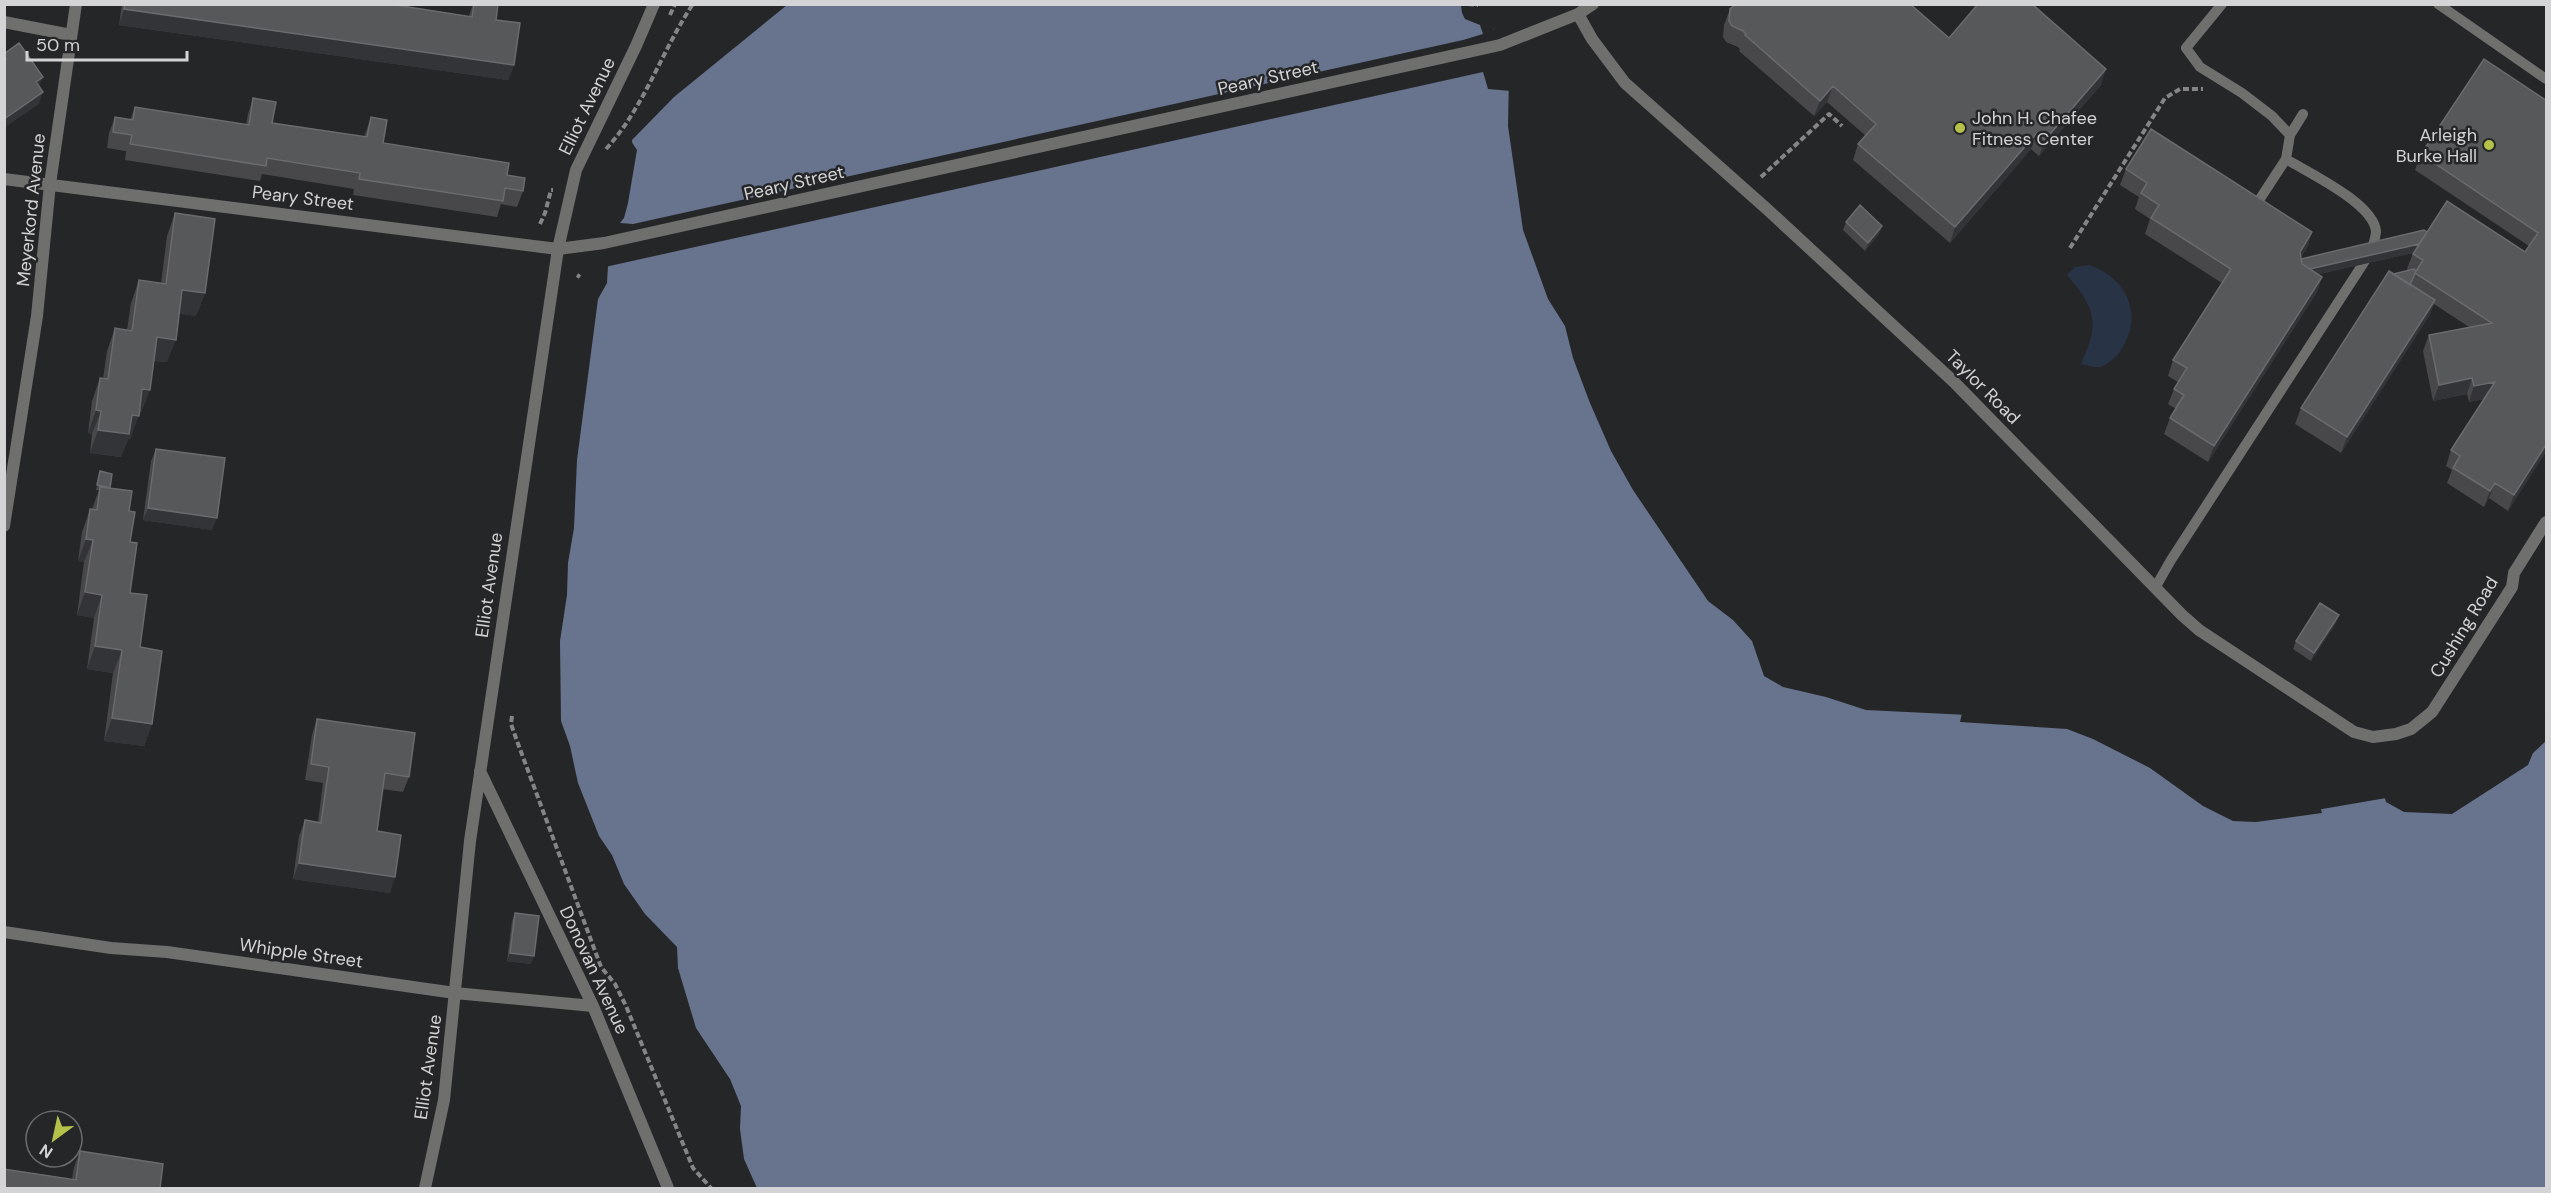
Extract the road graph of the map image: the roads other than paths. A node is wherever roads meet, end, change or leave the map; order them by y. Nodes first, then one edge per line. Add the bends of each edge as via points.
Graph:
1 (76, 4) edge
2 (654, 4) edge
3 (1593, 4) edge
4 (2222, 4) edge
5 (2438, 4) edge
6 (1578, 15) junction
7 (4, 22) edge
8 (71, 35) junction
9 (2547, 79) edge
10 (2303, 114) dead end
11 (2290, 135) junction
12 (2286, 159) junction
13 (4, 179) edge
14 (50, 184) junction
15 (2254, 208) edge
16 (558, 249) junction
17 (2547, 522) edge
18 (4, 526) edge
19 (2155, 588) junction
20 (2396, 734) joint
21 (480, 770) junction
22 (4, 932) edge
23 (455, 993) junction
24 (592, 1006) junction
25 (425, 1188) edge
26 (668, 1188) edge

1 - 8 street, Meyerkord Avenue
2 - 16 street, Elliot Avenue via 576,170
3 - 6 street, Peary Street
4 - 11 lane via 2186,48 2200,66 2242,93
5 - 9 lane
6 - 16 street, Peary Street via 1500,45 604,243
6 - 19 street, Taylor Road via 1625,83 1953,381
7 - 8 street
8 - 14 street, Meyerkord Avenue
10 - 11 lane
11 - 12 lane
12 - 15 lane
12 - 19 lane via 2345,195 2368,215 2376,231 2372,250
13 - 14 street, Peary Street
14 - 16 street, Peary Street
14 - 18 street, Meyerkord Avenue via 37,316
16 - 21 street, Elliot Avenue
17 - 20 street, Cushing Road via 2514,573 2512,587 2432,712 2411,729
19 - 20 street, Taylor Road via 2199,630 2354,732 2373,737
21 - 23 street, Elliot Avenue
21 - 24 street, Donovan Avenue
22 - 23 street, Whipple Street
23 - 24 street, Whipple Street
23 - 25 street, Elliot Avenue via 444,1100
24 - 26 street, Donovan Avenue

